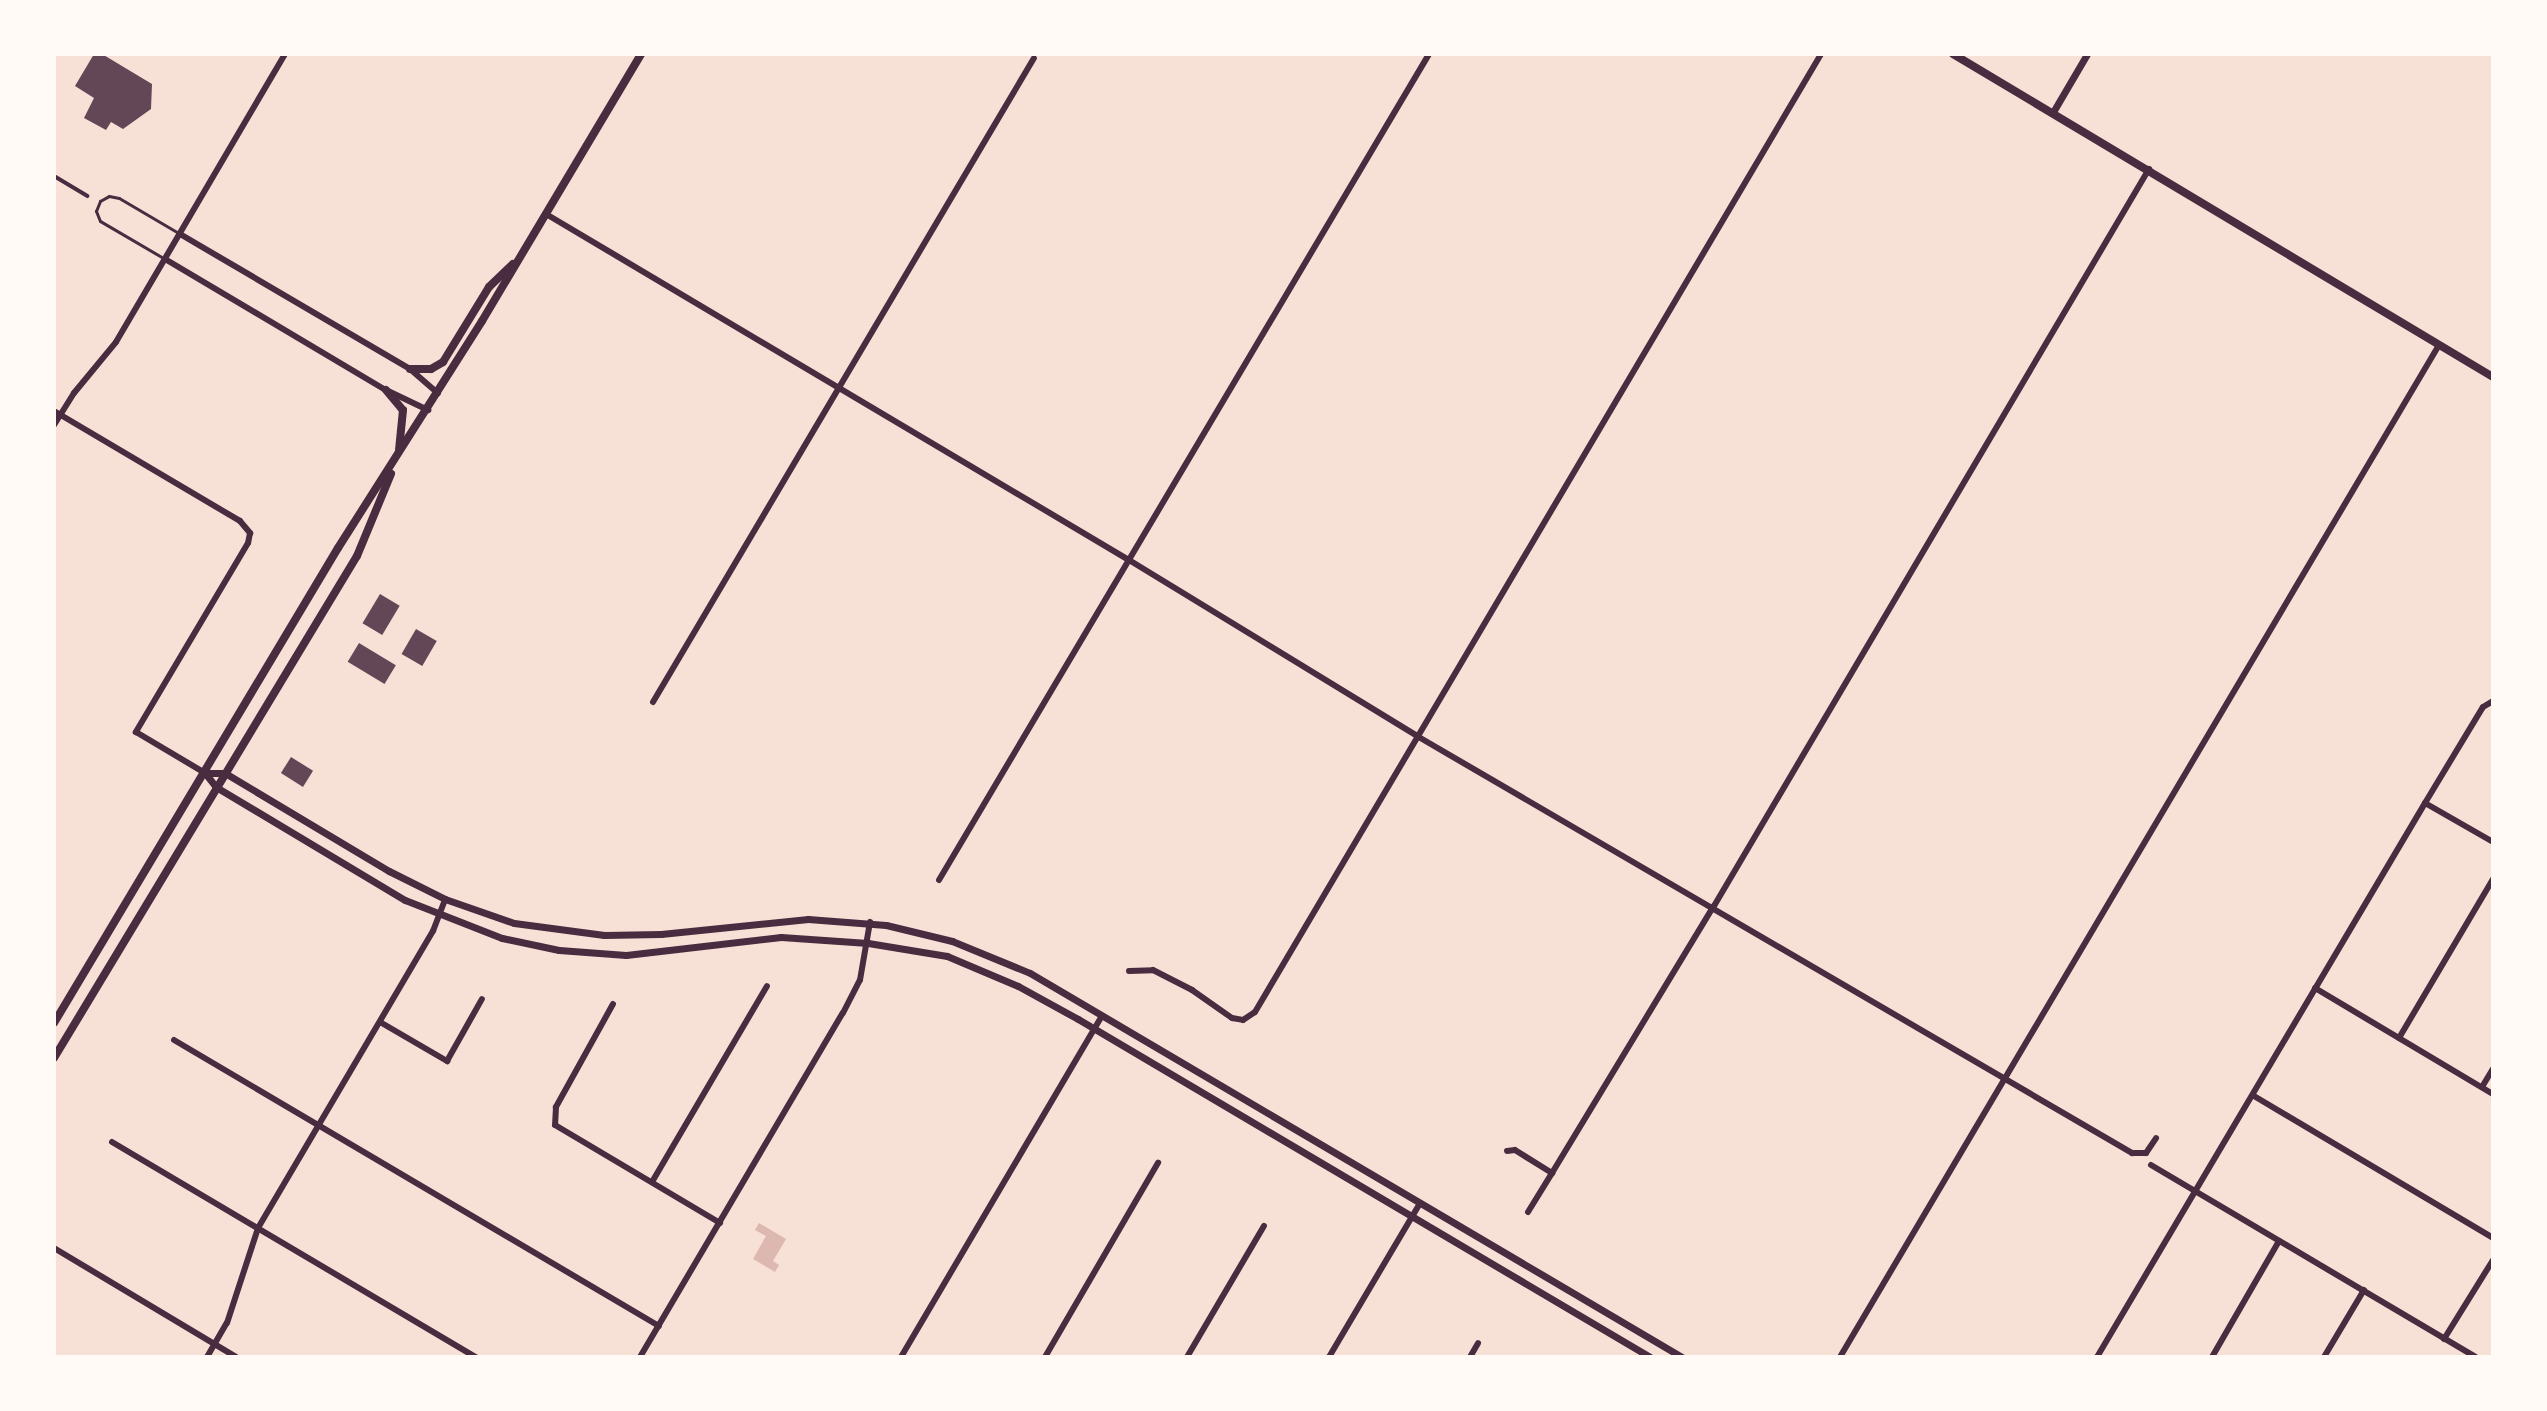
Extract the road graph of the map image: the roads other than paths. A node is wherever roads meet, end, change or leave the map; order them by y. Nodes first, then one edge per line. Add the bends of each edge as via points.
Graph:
1 (285, 54) edge
2 (641, 54) edge
3 (1429, 54) edge
4 (1821, 54) edge
5 (1953, 54) edge
6 (2087, 54) edge
7 (1034, 58) dead end
8 (2053, 112) junction
9 (2149, 169) junction
10 (54, 176) edge
11 (87, 196) dead end
12 (546, 214) junction
13 (180, 234) junction
14 (521, 255) junction
15 (165, 259) junction
16 (2439, 345) junction
17 (410, 369) junction
18 (2493, 377) edge
19 (838, 389) junction
20 (386, 390) junction
21 (438, 393) junction
22 (428, 410) junction
23 (57, 413) edge
24 (54, 425) edge
25 (398, 457) junction
26 (1129, 560) junction
27 (2493, 701) edge
28 (653, 702) dead end
29 (1417, 736) junction
30 (205, 773) junction
31 (225, 773) junction
32 (216, 787) junction
33 (2425, 803) junction
34 (2493, 842) edge
35 (2493, 879) edge
36 (939, 880) dead end
37 (445, 899) junction
38 (1714, 906) junction
39 (440, 917) junction
40 (870, 922) junction
41 (868, 943) junction
42 (1129, 971) dead end
43 (767, 986) dead end
44 (2315, 988) junction
45 (482, 999) dead end
46 (613, 1004) dead end
47 (1102, 1016) junction
48 (380, 1022) junction
49 (54, 1023) edge
50 (1094, 1029) junction
51 (2399, 1038) junction
52 (174, 1040) dead end
53 (54, 1058) edge
54 (2493, 1069) edge
55 (2004, 1079) junction
56 (2482, 1087) junction
57 (2493, 1094) edge
58 (2254, 1096) junction
59 (319, 1125) junction
60 (2156, 1138) dead end
61 (112, 1142) dead end
62 (1507, 1151) dead end
63 (1158, 1163) dead end
64 (2151, 1165) dead end
65 (1552, 1173) junction
66 (652, 1182) junction
67 (2195, 1191) junction
68 (1420, 1203) junction
69 (1528, 1212) dead end
70 (1412, 1217) junction
71 (720, 1223) junction
72 (1264, 1226) dead end
73 (258, 1228) junction
74 (2493, 1238) edge
75 (2279, 1241) junction
76 (54, 1248) edge
77 (2493, 1260) edge
78 (2364, 1290) junction
79 (659, 1326) junction
80 (2444, 1339) junction
81 (1478, 1343) dead end
82 (215, 1344) junction
83 (207, 1357) edge
84 (236, 1357) edge
85 (476, 1357) edge
86 (640, 1357) edge
87 (901, 1357) edge
88 (1045, 1357) edge
89 (1187, 1357) edge
90 (1329, 1357) edge
91 (1470, 1357) edge
92 (1650, 1357) edge
93 (1682, 1357) edge
94 (1840, 1357) edge
95 (2097, 1357) edge
96 (2212, 1357) edge
97 (2324, 1357) edge
98 (2476, 1357) edge

1 - 13 street
2 - 12 main road
3 - 26 street
4 - 29 street
5 - 8 main road
6 - 8 street
7 - 19 street
8 - 9 main road
9 - 16 main road
9 - 38 street
10 - 11 street
12 - 14 main road
12 - 19 street
13 - 15 street
13 - 15 lane via 119,198 100,201 100,221
13 - 17 street
14 - 17 main road via 489,287 443,362 431,369
14 - 21 main road
15 - 20 street
15 - 23 street via 112,348
16 - 18 main road
16 - 55 street
17 - 21 street
19 - 26 street
19 - 28 street
20 - 22 street
20 - 25 main road via 403,410
21 - 22 main road
22 - 25 main road
23 - 24 street
23 - 30 street via 240,521 250,533 136,732
25 - 30 main road
25 - 31 main road via 357,556
26 - 29 street
26 - 36 street
27 - 33 street via 2483,707
29 - 38 street
29 - 42 street via 1255,1012 1243,1020 1232,1018 1153,970
30 - 31 street
30 - 32 street
30 - 49 main road
31 - 32 main road
31 - 37 street
32 - 39 street
32 - 53 main road
33 - 34 street
33 - 44 street
35 - 51 street
37 - 39 street
37 - 40 street via 514,923 604,935 808,919
38 - 55 street
38 - 65 street
39 - 41 street via 559,950 626,955 781,937
39 - 48 street
40 - 41 street
40 - 47 street via 952,941 1030,973
41 - 50 street via 947,956 1018,986
41 - 71 street via 860,980 843,1013
43 - 66 street
44 - 51 street
44 - 58 street
45 - 48 street via 447,1061
46 - 66 street via 556,1107 555,1125
47 - 50 street
47 - 68 street
48 - 59 street
50 - 70 street
50 - 87 street
51 - 56 street
52 - 59 street
54 - 56 street
55 - 60 street via 2137,1155 2146,1153
55 - 94 street
56 - 57 street
58 - 67 street
58 - 74 street
59 - 73 street
59 - 79 street
61 - 73 street
62 - 65 street via 1515,1150
63 - 88 street
64 - 67 street
65 - 69 street
66 - 71 street
67 - 75 street
67 - 95 street
68 - 70 street
68 - 93 street
70 - 90 street
70 - 92 street
71 - 79 street
72 - 89 street
73 - 82 street via 241,1286
73 - 85 street
75 - 78 street
75 - 96 street
76 - 82 street
77 - 80 street
78 - 80 street
78 - 97 street
79 - 86 street
80 - 98 street
81 - 91 street
82 - 83 street
82 - 84 street

